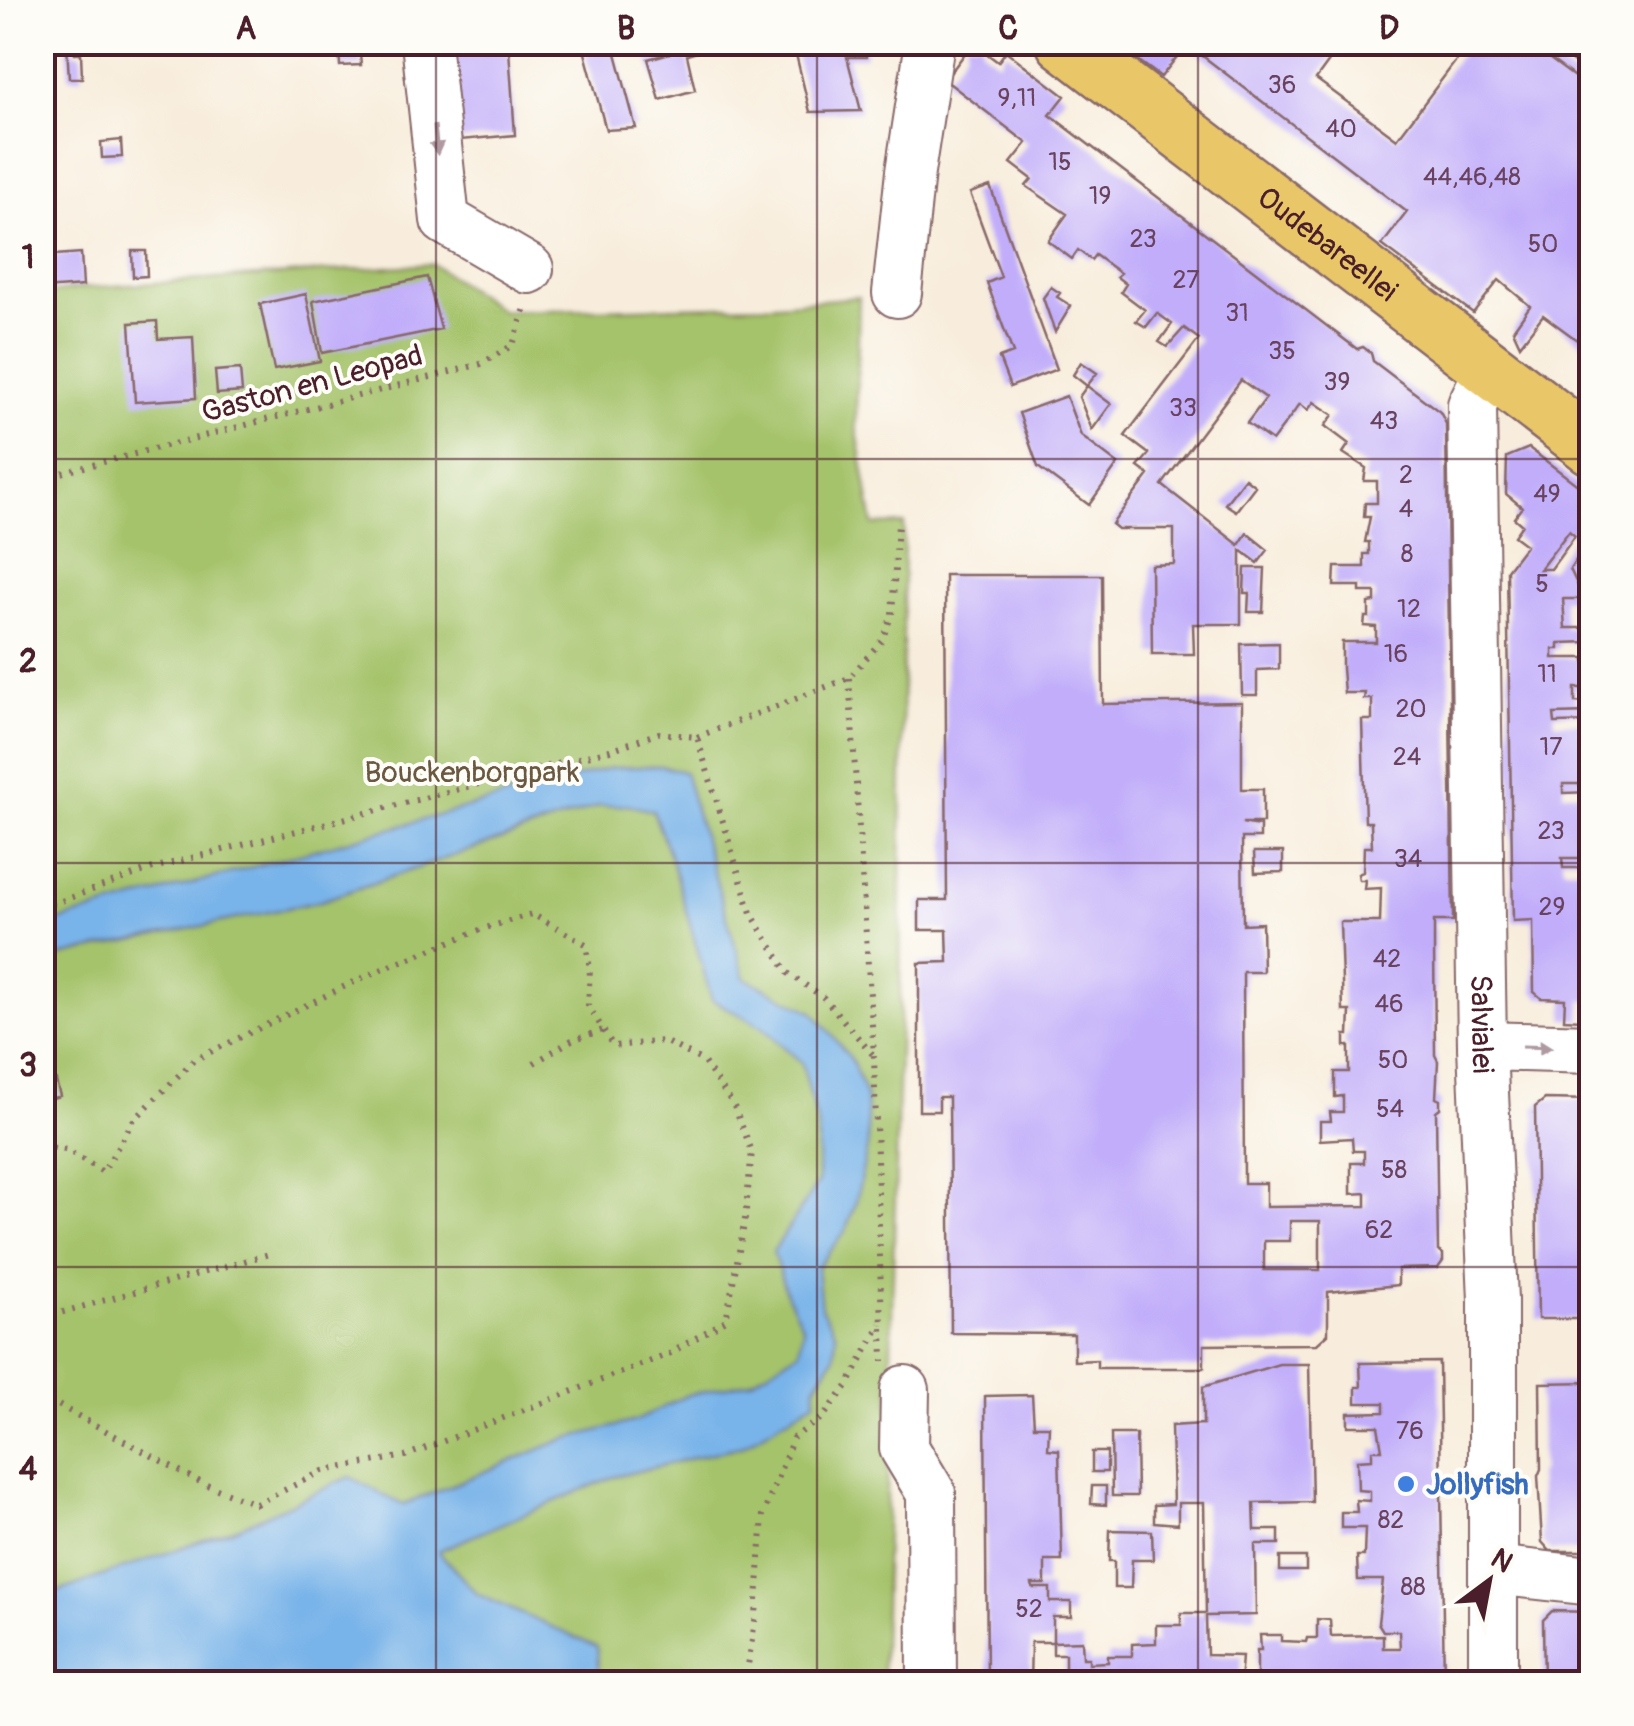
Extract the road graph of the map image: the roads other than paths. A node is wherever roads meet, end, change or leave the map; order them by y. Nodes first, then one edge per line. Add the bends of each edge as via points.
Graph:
1 (426, 42) edge
2 (930, 42) edge
3 (1064, 42) edge
4 (530, 269) road end
5 (897, 293) dead end
6 (1490, 370) junction
7 (1592, 446) edge
8 (1482, 1046) junction
9 (1592, 1049) edge
10 (894, 1379) road end
11 (1494, 1570) junction
12 (1592, 1580) edge
13 (932, 1684) edge
14 (1493, 1684) edge

1 -> 4 street via 445,220
2 - 5 street
3 - 6 main road, Oudebareellei
6 - 7 main road, Oudebareellei
6 - 8 street, Salvialei via 1472,405
8 -> 9 street
8 - 11 street, Salvialei via 1493,1300
10 - 13 street via 904,1448 930,1493
11 - 12 street
11 - 14 street, Salvialei

